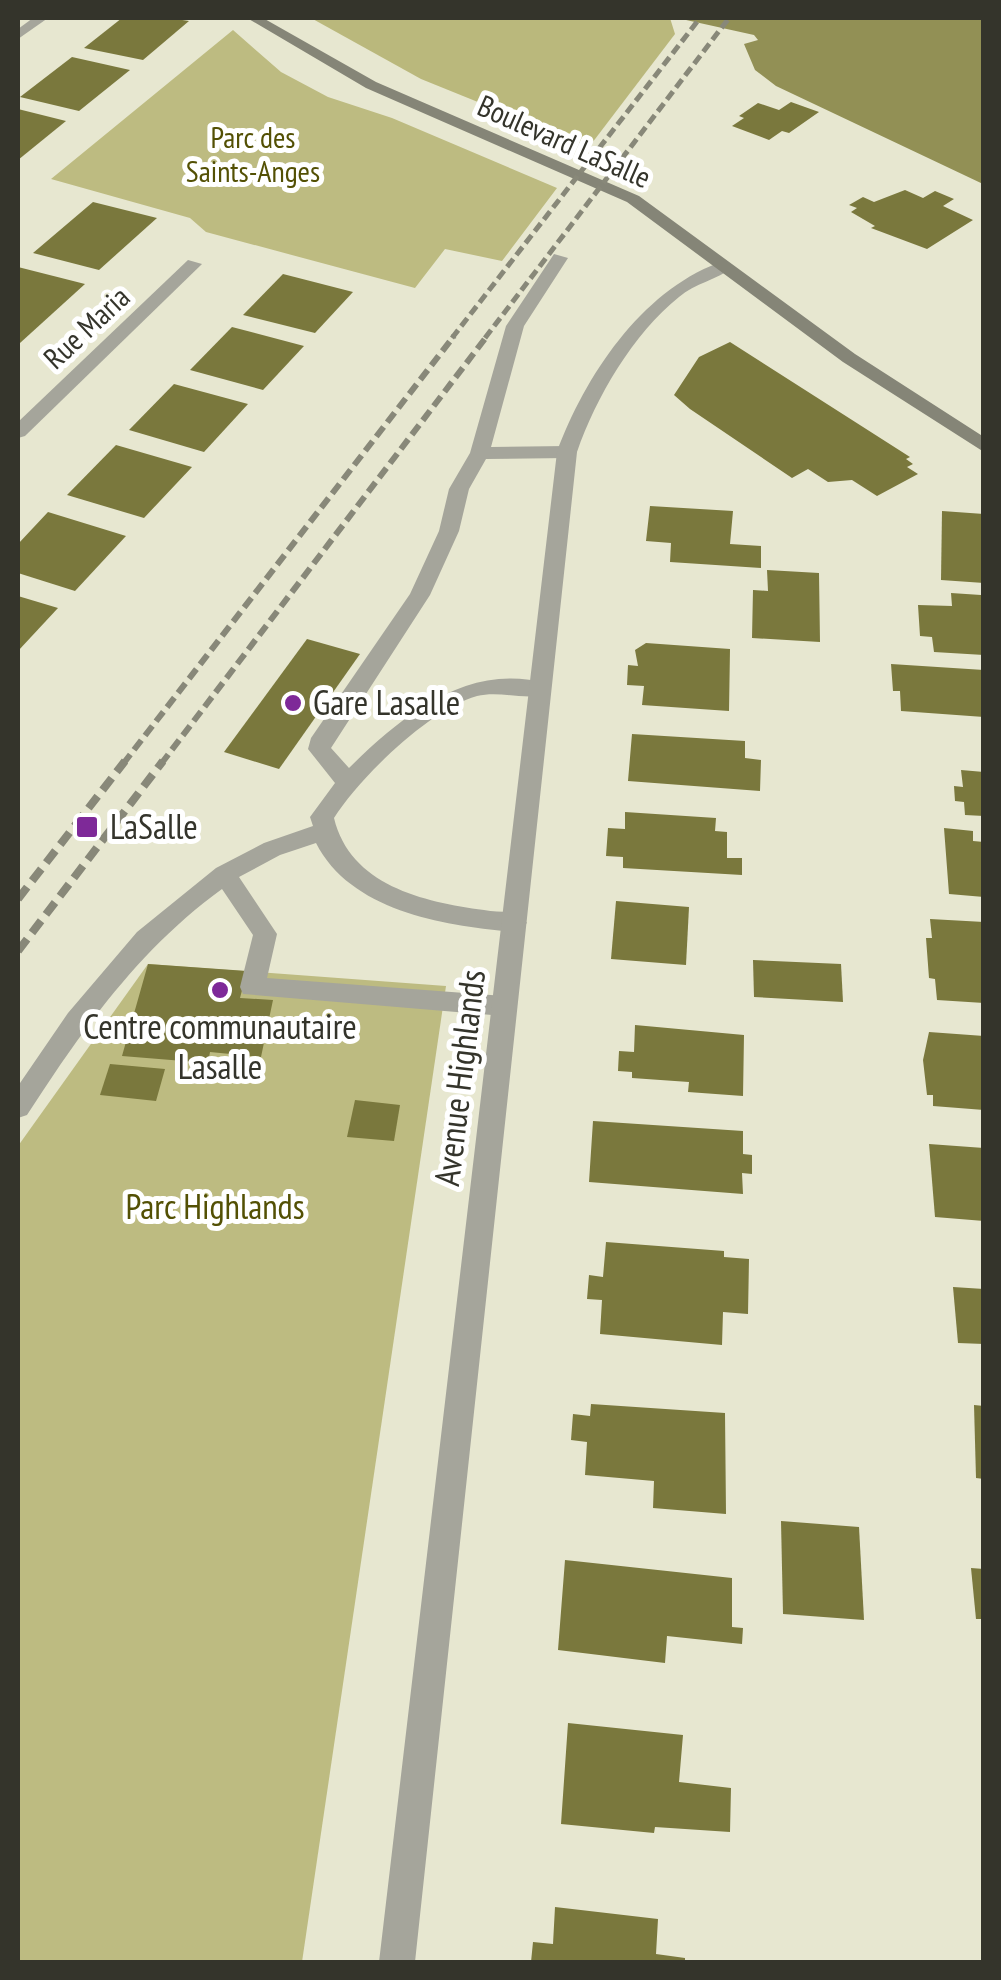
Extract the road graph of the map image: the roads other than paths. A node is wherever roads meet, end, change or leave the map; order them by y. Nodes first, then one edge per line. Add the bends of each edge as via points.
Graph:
1 (41, 18) edge
2 (254, 18) edge
3 (18, 35) edge
4 (560, 258) dead end
5 (194, 264) dead end
6 (724, 267) junction
7 (18, 432) edge
8 (984, 446) edge
9 (567, 452) junction
10 (480, 453) junction
11 (540, 689) junction
12 (346, 781) junction
13 (322, 832) junction
14 (224, 874) junction
15 (514, 924) junction
16 (504, 1006) junction
17 (18, 1106) edge
18 (397, 1962) edge

1 - 3 street
2 - 6 main road, Boulevard LaSalle via 371,85 633,200
4 - 10 street via 515,326
5 - 7 street, Rue Maria
6 - 8 main road, Boulevard LaSalle
6 - 9 street, Avenue Highlands via 682,286 648,317 582,416
9 - 10 street
9 - 11 street, Avenue Highlands
10 - 12 street via 459,489 420,596 322,738 319,749
11 - 12 street via 459,694
11 - 15 street, Avenue Highlands
12 - 13 street via 322,817
13 - 14 street via 265,849
13 - 15 street via 346,868 400,898 446,916
14 - 16 street via 265,934 252,986
14 - 17 street via 148,935
15 - 16 street, Avenue Highlands
16 - 18 street, Avenue Highlands

